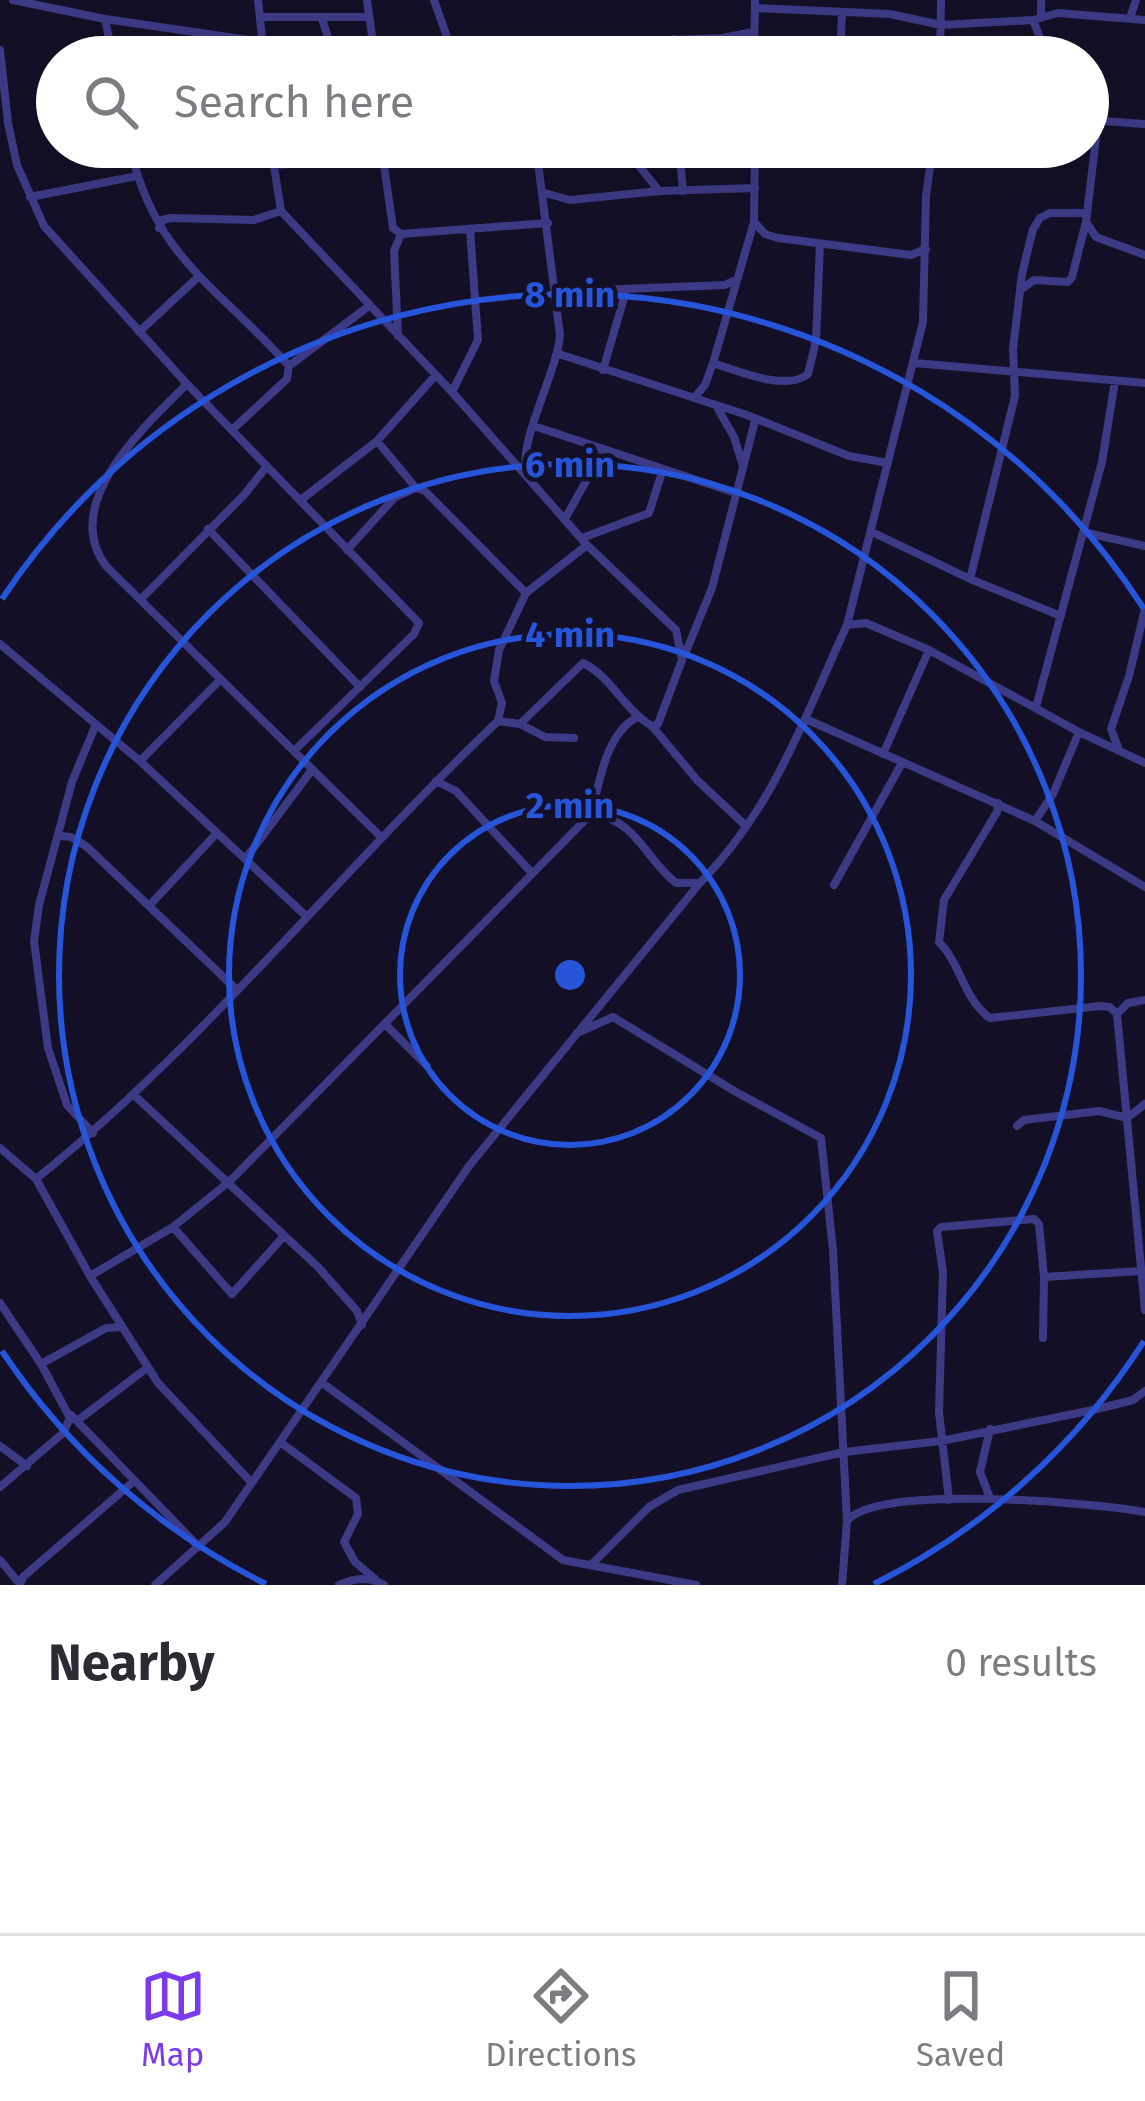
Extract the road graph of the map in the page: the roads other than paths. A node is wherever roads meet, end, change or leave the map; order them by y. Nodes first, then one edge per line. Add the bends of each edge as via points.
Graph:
1 (13, 0) edge
2 (259, 0) edge
3 (368, 0) edge
4 (434, 0) edge
5 (941, 0) edge
6 (1041, 0) edge
7 (1136, 0) edge
8 (755, 4) edge
9 (842, 12) junction
10 (260, 17) junction
11 (368, 17) junction
12 (1037, 18) junction
13 (1130, 18) junction
14 (104, 19) junction
15 (322, 19) junction
16 (1145, 20) edge
17 (941, 25) junction
18 (753, 32) junction
19 (108, 36) edge
20 (222, 36) edge
21 (262, 36) edge
22 (328, 36) edge
23 (371, 36) edge
24 (447, 36) edge
25 (732, 36) edge
26 (753, 36) edge
27 (841, 36) edge
28 (941, 36) edge
29 (1039, 36) edge
30 (0, 50) edge
31 (1109, 121) edge
32 (1145, 124) edge
33 (134, 168) edge
34 (274, 168) edge
35 (383, 168) edge
36 (540, 168) edge
37 (641, 168) edge
38 (681, 168) edge
39 (755, 168) edge
40 (931, 168) edge
41 (1090, 168) edge
42 (136, 176) junction
43 (755, 188) junction
44 (659, 191) junction
45 (683, 191) junction
46 (544, 192) junction
47 (30, 197) junction
48 (281, 211) junction
49 (1086, 218) junction
50 (754, 222) junction
51 (548, 223) junction
52 (470, 229) junction
53 (159, 230) junction
54 (400, 234) junction
55 (820, 245) junction
56 (926, 249) junction
57 (910, 255) junction
58 (1145, 255) edge
59 (925, 269) junction
60 (199, 277) junction
61 (738, 279) junction
62 (725, 285) junction
63 (1022, 289) junction
64 (626, 291) junction
65 (558, 296) junction
66 (733, 296) junction
67 (369, 306) junction
68 (139, 332) junction
69 (398, 337) junction
70 (559, 354) junction
71 (713, 363) junction
72 (914, 363) junction
73 (289, 366) junction
74 (603, 370) junction
75 (1016, 370) junction
76 (436, 376) junction
77 (1115, 381) junction
78 (1145, 382) edge
79 (187, 384) junction
80 (704, 385) junction
81 (452, 392) junction
82 (694, 398) junction
83 (713, 406) junction
84 (755, 421) junction
85 (534, 426) junction
86 (233, 429) junction
87 (376, 441) junction
88 (525, 449) junction
89 (604, 449) junction
90 (503, 452) junction
91 (888, 463) junction
92 (267, 466) junction
93 (743, 466) junction
94 (663, 469) junction
95 (528, 476) junction
96 (416, 488) junction
97 (736, 493) junction
98 (302, 499) junction
99 (566, 518) junction
100 (208, 529) junction
101 (872, 532) junction
102 (1083, 532) junction
103 (584, 542) junction
104 (1145, 546) edge
105 (347, 550) junction
106 (970, 579) junction
107 (526, 593) junction
108 (142, 599) junction
109 (851, 604) junction
110 (1145, 609) edge
111 (1061, 616) junction
112 (866, 622) junction
113 (847, 625) junction
114 (676, 630) junction
115 (694, 630) junction
116 (0, 644) edge
117 (929, 650) junction
118 (682, 660) junction
119 (219, 680) junction
120 (360, 687) junction
121 (1036, 707) junction
122 (637, 717) junction
123 (808, 720) junction
124 (498, 722) junction
125 (96, 724) junction
126 (520, 724) junction
127 (652, 726) junction
128 (1079, 732) junction
129 (574, 738) dead end
130 (1119, 750) junction
131 (295, 751) junction
132 (883, 754) junction
133 (140, 761) junction
134 (1145, 763) edge
135 (902, 764) junction
136 (311, 771) junction
137 (436, 781) junction
138 (998, 802) junction
139 (592, 813) junction
140 (1034, 820) junction
141 (745, 825) junction
142 (216, 834) junction
143 (60, 836) junction
144 (381, 837) junction
145 (245, 858) junction
146 (532, 873) junction
147 (700, 883) junction
148 (834, 885) dead end
149 (1145, 887) edge
150 (149, 906) junction
151 (306, 916) junction
152 (236, 989) junction
153 (1145, 1000) edge
154 (1117, 1014) junction
155 (386, 1024) junction
156 (578, 1033) junction
157 (427, 1066) dead end
158 (134, 1095) junction
159 (1145, 1104) edge
160 (1127, 1118) junction
161 (1017, 1126) dead end
162 (93, 1133) junction
163 (0, 1148) edge
164 (36, 1179) junction
165 (230, 1181) junction
166 (173, 1227) junction
167 (284, 1236) junction
168 (1141, 1243) edge
169 (1141, 1271) junction
170 (90, 1276) junction
171 (1044, 1277) junction
172 (0, 1303) edge
173 (1145, 1310) edge
174 (112, 1313) junction
175 (362, 1326) junction
176 (121, 1327) junction
177 (106, 1328) junction
178 (1043, 1338) dead end
179 (41, 1364) junction
180 (142, 1371) dead end
181 (321, 1382) junction
182 (1144, 1395) edge
183 (73, 1417) junction
184 (990, 1429) junction
185 (941, 1441) junction
186 (280, 1442) junction
187 (0, 1446) edge
188 (844, 1452) junction
189 (27, 1466) junction
190 (134, 1481) junction
191 (250, 1482) junction
192 (0, 1487) edge
193 (990, 1498) junction
194 (949, 1500) junction
195 (1143, 1510) edge
196 (847, 1521) junction
197 (199, 1547) junction
198 (0, 1560) edge
199 (590, 1566) junction
200 (379, 1582) edge
201 (20, 1584) edge
202 (155, 1585) edge
203 (339, 1585) edge
204 (696, 1585) edge
205 (842, 1585) edge

1 - 14 street
2 - 10 street
3 - 11 street
4 - 24 street
5 - 17 street
6 - 12 street
7 - 13 street
8 - 9 street
8 - 18 street
9 - 17 street
9 - 27 street
10 - 15 street
10 - 21 street
11 - 15 street
11 - 23 street
12 - 13 street
12 - 17 street
12 - 29 street
13 - 16 street
14 - 19 street
14 - 20 street
15 - 22 street
17 - 28 street
18 - 25 street
18 - 26 street
30 - 47 street via 8,123
31 - 32 street
33 - 42 street
34 - 48 street
35 - 54 street
36 - 46 street
37 - 44 street
38 - 45 street
39 - 43 street
40 - 56 street
41 - 49 street
42 - 47 street
42 - 53 street
43 - 45 street
43 - 50 street
44 - 45 street
44 - 46 street via 570,200
46 - 51 street
47 - 68 street via 44,226
48 - 53 street via 254,220 171,218
48 - 67 street
49 - 58 street via 1096,237
49 - 63 street via 1068,282 1034,280
49 - 63 street via 1040,218
50 - 55 street via 765,234
50 - 61 street
51 - 52 street
51 - 65 street
52 - 54 street
52 - 81 street via 478,340
53 - 60 street
54 - 69 street
55 - 57 street
55 - 71 street via 808,374 797,381
56 - 57 street
56 - 59 street
57 - 59 street
59 - 72 street
60 - 68 street
60 - 73 street
61 - 62 street
61 - 66 street
62 - 64 street
62 - 66 street
63 - 75 street
64 - 65 street
64 - 74 street
65 - 70 street
66 - 71 street
67 - 69 street
67 - 73 street
68 - 79 street
69 - 76 street
70 - 74 street
70 - 85 street
71 - 80 street
72 - 75 street
72 - 91 street
73 - 86 street via 287,379
74 - 82 street
75 - 77 street
75 - 106 street
76 - 81 street
76 - 87 street
77 - 78 street
77 - 102 street
79 - 86 street
79 - 108 street via 108,473 94,523 99,558
80 - 82 street
80 - 83 street
81 - 90 street
82 - 83 street
83 - 84 street
83 - 93 street
84 - 91 street via 849,457
84 - 93 street
85 - 88 street
85 - 89 street
86 - 92 street
87 - 96 street
87 - 98 street
88 - 90 street
88 - 95 street
89 - 94 street
89 - 99 street
90 - 95 street
91 - 101 street
92 - 98 street
92 - 100 street
93 - 97 street
94 - 97 street
94 - 103 street via 649,513
95 - 99 street
96 - 105 street via 395,497
96 - 107 street
97 - 115 street
98 - 105 street
99 - 103 street
100 - 108 street
100 - 120 street
101 - 106 street
101 - 109 street
102 - 104 street
102 - 111 street
103 - 107 street
103 - 114 street
105 - 120 street via 419,623
106 - 111 street
107 - 124 street via 499,650
108 - 119 street
109 - 112 street
109 - 113 street
110 - 130 street via 1111,729
111 - 121 street
112 - 113 street
112 - 117 street
113 - 123 street
114 - 115 street
114 - 118 street
115 - 118 street
116 - 125 street
117 - 121 street
117 - 132 street
118 - 127 street
119 - 131 street
119 - 133 street
120 - 131 street
121 - 128 street
122 - 126 street via 583,663
122 - 127 street
122 - 139 street via 623,726 598,776
123 - 132 street
123 - 141 street
124 - 126 street
124 - 137 street
125 - 133 street
125 - 143 street
126 - 129 street via 545,737
127 - 141 street
128 - 130 street
128 - 140 street
130 - 134 street
131 - 136 street
132 - 135 street
133 - 142 street
135 - 138 street
135 - 148 street
136 - 144 street
136 - 145 street
137 - 144 street
137 - 146 street via 456,791
138 - 140 street
138 - 154 street via 944,900 939,942 990,1018 1100,1006
139 - 146 street
139 - 147 street via 629,827 676,883
140 - 149 street
141 - 147 street
142 - 145 street
142 - 150 street
143 - 150 street via 86,846
143 - 162 street via 34,941 48,1048 68,1105
144 - 151 street
145 - 151 street
146 - 155 street
147 - 156 street
150 - 152 street
151 - 152 street
152 - 158 street
153 - 154 street
154 - 160 street
155 - 157 street
155 - 165 street
156 - 175 street via 462,1175
156 - 188 street via 613,1017 821,1138
158 - 162 street
158 - 165 street
159 - 160 street
160 - 161 street via 1099,1111
160 - 168 street
162 - 164 street
163 - 164 street
164 - 170 street
165 - 166 street
165 - 167 street
166 - 167 street via 232,1294
166 - 170 street
167 - 175 street via 348,1300
168 - 169 street
169 - 171 street
169 - 173 street
170 - 174 street
171 - 178 street
171 - 185 street via 1034,1219 938,1231
172 - 179 street
174 - 176 street
174 - 177 street
175 - 181 street
176 - 177 street
176 - 191 street via 158,1383
177 - 179 street
179 - 183 street
180 - 183 street
181 - 186 street
181 - 199 street via 516,1529
182 - 184 street
183 - 189 street
183 - 190 street
184 - 185 street
184 - 193 street via 980,1472
185 - 188 street
185 - 194 street
186 - 191 street
186 - 200 street via 356,1498 358,1514 344,1542
187 - 189 street
188 - 196 street
188 - 199 street via 678,1490 649,1507
189 - 192 street
190 - 197 street
190 - 201 street
191 - 197 street
193 - 194 street
193 - 195 street
194 - 196 street via 864,1507
196 - 205 street
197 - 202 street
198 - 201 street
199 - 204 street
200 - 203 street

